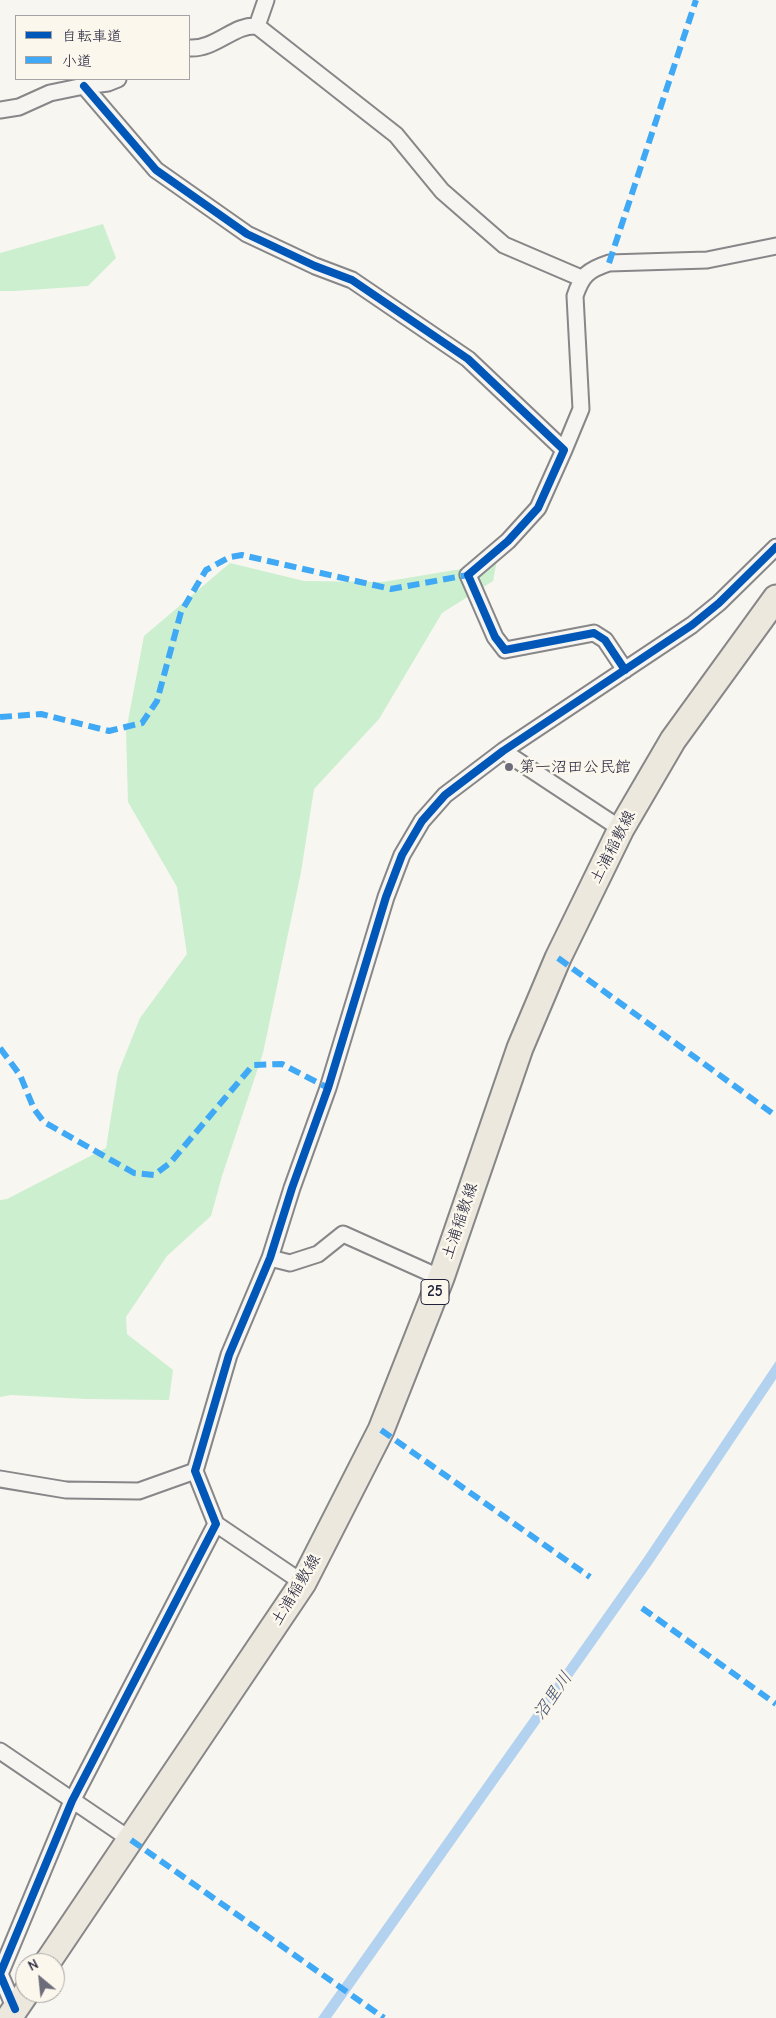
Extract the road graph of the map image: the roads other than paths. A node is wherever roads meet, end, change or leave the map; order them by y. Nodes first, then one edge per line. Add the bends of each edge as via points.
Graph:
1 (266, 0) edge
2 (257, 26) junction
3 (190, 48) edge
4 (116, 80) edge
5 (84, 86) junction
6 (0, 110) edge
7 (776, 246) edge
8 (582, 278) junction
9 (564, 450) junction
10 (776, 547) edge
11 (776, 598) edge
12 (625, 670) junction
13 (503, 751) junction
14 (621, 829) junction
15 (270, 1258) junction
16 (441, 1278) junction
17 (195, 1471) junction
18 (0, 1479) edge
19 (216, 1524) junction
20 (303, 1583) junction
21 (0, 1751) edge
22 (72, 1801) junction
23 (131, 1840) junction
24 (54, 1953) edge
25 (16, 2007) edge

1 - 2 street
2 - 3 street via 249,26 208,46
2 - 8 street via 396,135 442,191 504,245
4 - 5 street
5 - 6 street
5 - 9 street via 156,170 247,234 352,280 468,358
7 - 8 street via 707,260 609,263 596,267
8 - 9 street via 575,296 581,409
9 - 12 street via 538,508 508,541 468,574 495,637 505,650 594,633 605,640
10 - 12 street via 692,625
11 - 14 main road, 土浦稲敷線 / 25 via 673,740
12 - 13 street
13 - 14 street
13 - 15 street via 445,795 422,822 402,855
14 - 16 main road, 土浦稲敷線 / 25 via 558,958 520,1048
15 - 16 street via 290,1263 318,1254 343,1234
15 - 17 street via 229,1354
16 - 20 main road, 土浦稲敷線 / 25 via 381,1430
17 - 18 street via 138,1491 66,1490
17 - 19 street
19 - 20 street
19 - 22 street
20 - 23 main road, 土浦稲敷線 / 25
21 - 22 street
22 - 23 street
22 - 25 street via 0,1974
23 - 24 main road, 土浦稲敷線 / 25

